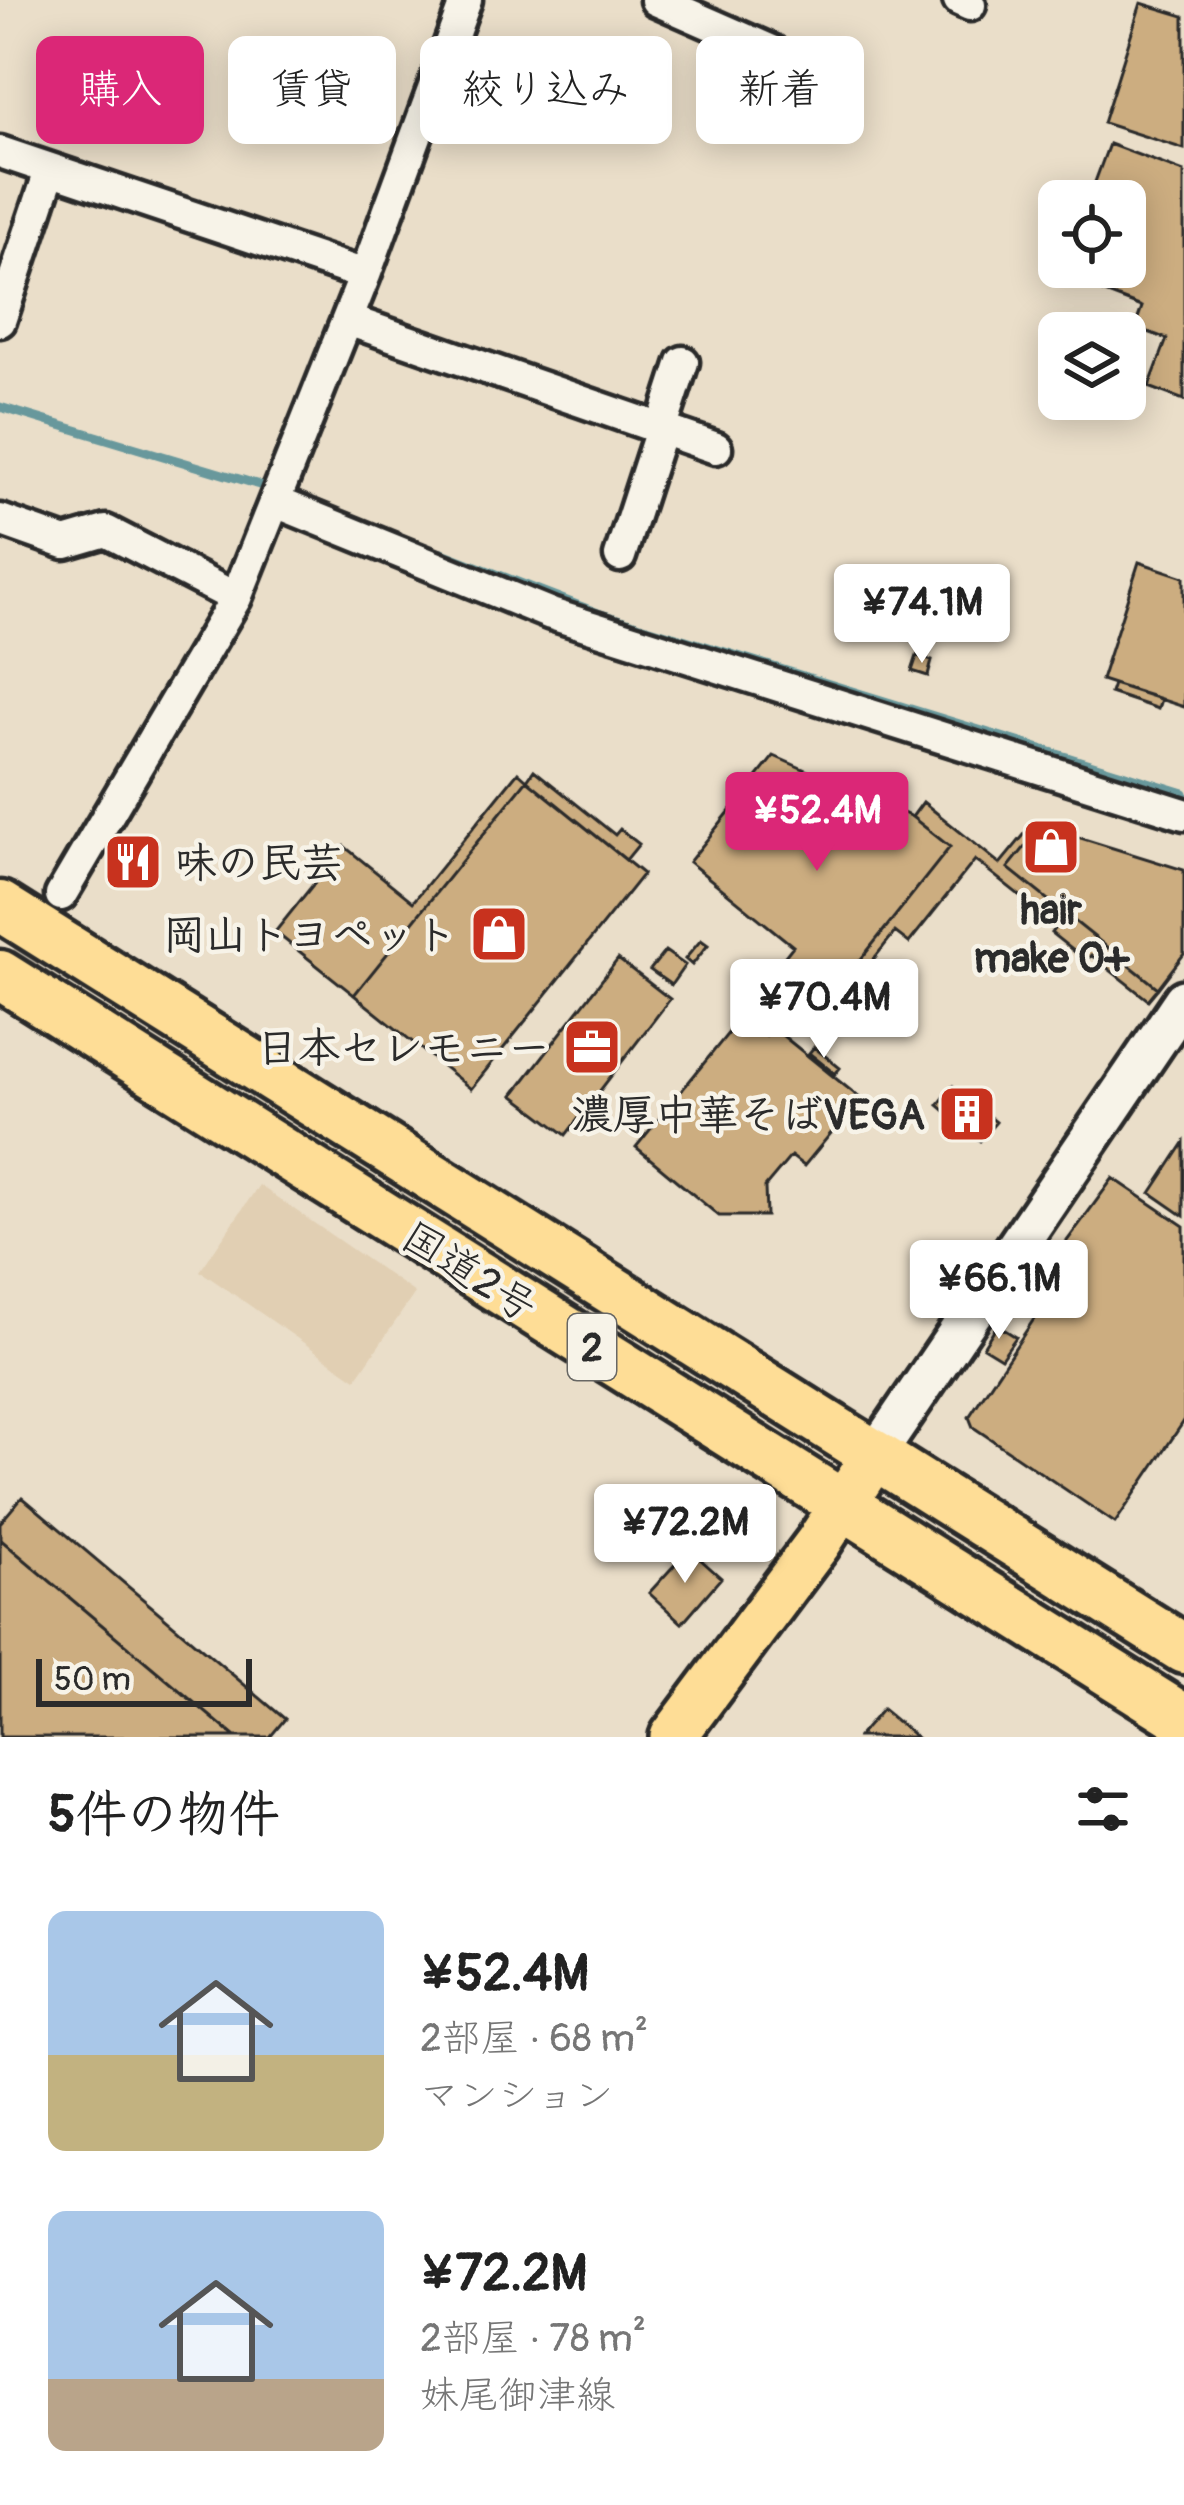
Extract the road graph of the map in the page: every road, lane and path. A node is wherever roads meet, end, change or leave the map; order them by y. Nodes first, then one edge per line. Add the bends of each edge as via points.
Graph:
1 (466, 0) edge
2 (656, 0) edge
3 (738, 36) edge
4 (0, 152) edge
5 (50, 171) junction
6 (365, 275) junction
7 (348, 320) junction
8 (0, 321) edge
9 (683, 362) dead end
10 (662, 428) junction
11 (716, 448) dead end
12 (276, 502) junction
13 (0, 520) edge
14 (620, 556) dead end
15 (236, 598) junction
16 (1184, 814) edge
17 (61, 895) tunnel mouth
18 (0, 906) edge
19 (0, 975) edge
20 (1184, 1000) edge
21 (876, 1454) junction
22 (842, 1505) junction
23 (1184, 1649) edge
24 (1184, 1718) edge
25 (673, 1737) edge

1 - 6 street
2 - 3 street
4 - 5 street
5 - 6 street
5 - 8 street
6 - 7 street
7 - 10 street
7 - 12 street
9 - 10 street
10 - 11 street
10 - 14 street
12 - 15 street
12 - 16 street via 550,614
13 - 15 street via 65,543 106,531
15 - 17 street
18 - 21 highway, 国道2号 / 2
19 - 22 highway, 国道2号 / 2
20 - 21 main road
21 - 22 main road
21 - 23 highway, 国道2号 / 2
22 - 24 highway, 国道2号 / 2
22 - 25 main road

